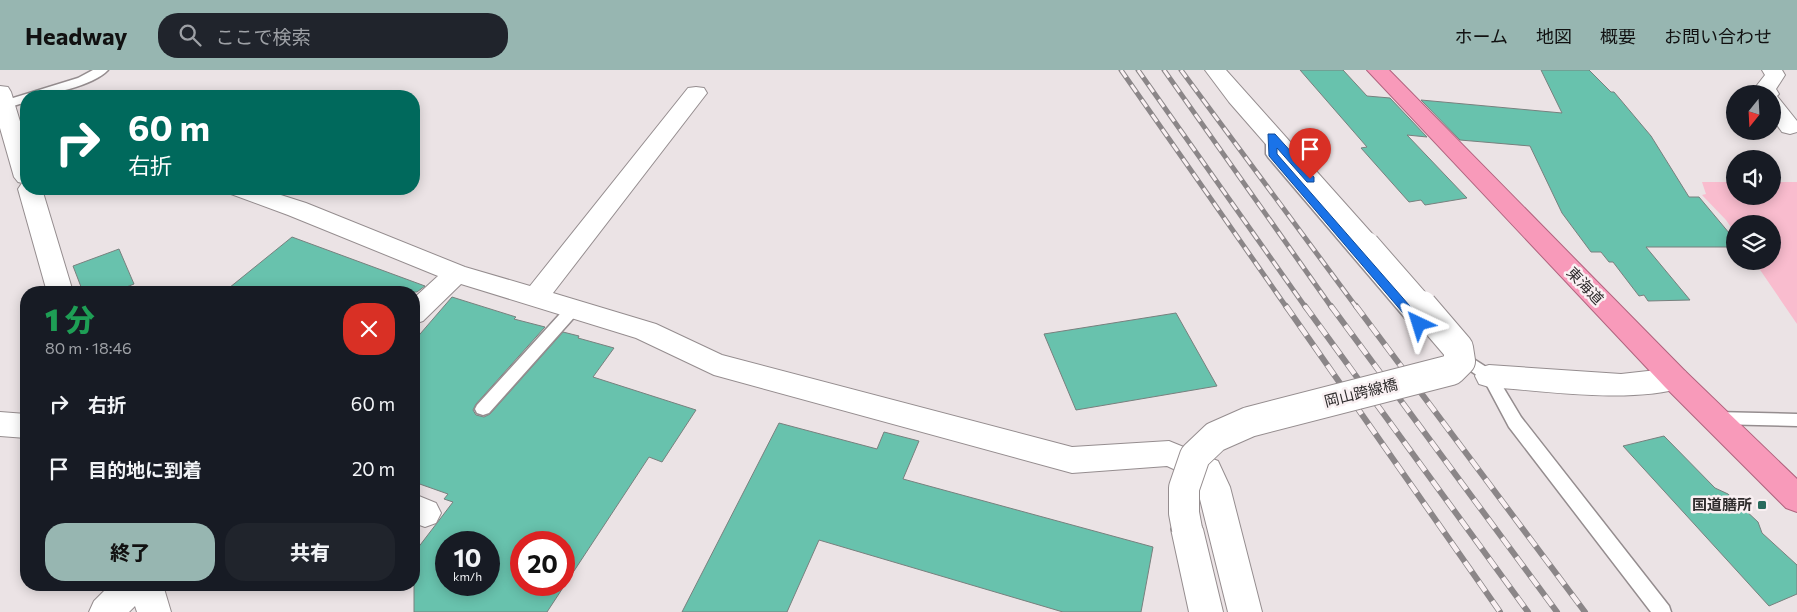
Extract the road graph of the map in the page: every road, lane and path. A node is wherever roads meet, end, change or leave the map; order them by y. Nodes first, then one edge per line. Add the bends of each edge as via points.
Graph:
1 (102, 70) edge
2 (1215, 70) edge
3 (1377, 70) edge
4 (1772, 70) edge
5 (1768, 85) edge
6 (51, 90) edge
7 (696, 93) dead end
8 (2, 98) edge
9 (20, 98) edge
10 (1781, 114) edge
11 (1790, 127) dead end
12 (13, 134) edge
13 (1272, 136) junction
14 (20, 157) edge
15 (32, 195) edge
16 (256, 195) edge
17 (456, 273) junction
18 (58, 286) edge
19 (536, 297) junction
20 (420, 308) edge
21 (574, 308) junction
22 (1489, 376) junction
23 (1675, 379) junction
24 (483, 409) dead end
25 (1715, 418) junction
26 (1797, 420) edge
27 (0, 424) edge
28 (20, 426) edge
29 (1797, 499) edge
30 (127, 591) edge
31 (148, 591) edge
32 (106, 612) edge
33 (154, 612) edge
34 (1206, 612) edge
35 (1245, 612) edge
36 (1662, 612) edge

1 - 6 lane
2 - 13 street
3 - 23 highway, 東海道
4 - 5 street via 1775,75
7 - 19 street
8 - 9 lane
8 - 12 street
10 - 11 street
12 - 14 street
13 - 22 lane via 1272,154 1430,337
13 - 34 street, 岡山跨線橋, bridge via 1458,348 1460,362 1450,370 1249,422 1215,437 1195,456 1184,488 1184,512
15 - 18 street
16 - 17 street
17 - 19 street
17 - 20 street
19 - 21 street
21 - 24 lane
21 - 35 street via 646,331 714,364 1072,460 1169,453 1207,470
22 - 23 street via 1621,385
22 - 36 lane via 1515,422
23 - 25 highway, 東海道
25 - 26 lane
25 - 29 highway, 東海道
27 - 28 street
30 - 32 street
31 - 33 street

